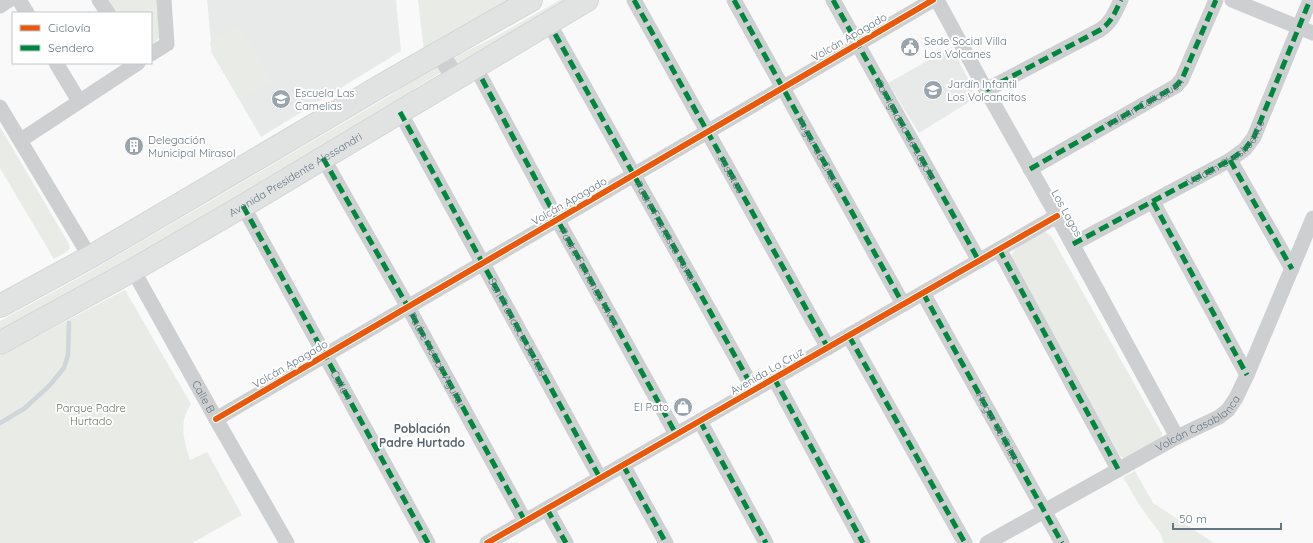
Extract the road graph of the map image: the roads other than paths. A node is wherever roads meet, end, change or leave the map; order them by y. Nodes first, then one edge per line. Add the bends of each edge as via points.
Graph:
1 (9, 0) edge
2 (19, 0) edge
3 (100, 0) edge
4 (164, 0) edge
5 (531, 0) edge
6 (587, 0) edge
7 (634, 0) edge
8 (734, 0) edge
9 (833, 0) edge
10 (933, 0) edge
11 (937, 0) edge
12 (1121, 0) edge
13 (1216, 0) edge
14 (1232, 0) edge
15 (1310, 0) edge
16 (0, 6) edge
17 (26, 12) edge
18 (107, 12) edge
19 (1298, 27) junction
20 (1313, 33) edge
21 (555, 34) dead end
22 (858, 44) junction
23 (439, 52) junction
24 (152, 53) edge
25 (57, 64) edge
26 (136, 64) edge
27 (482, 78) dead end
28 (456, 79) junction
29 (782, 88) junction
30 (986, 90) junction
31 (79, 101) junction
32 (0, 107) edge
33 (400, 112) junction
34 (708, 132) junction
35 (20, 140) junction
36 (323, 158) junction
37 (1230, 160) junction
38 (1030, 169) junction
39 (633, 175) junction
40 (1153, 202) junction
41 (243, 206) junction
42 (1057, 216) junction
43 (1313, 218) edge
44 (557, 219) junction
45 (1072, 244) junction
46 (999, 249) junction
47 (90, 257) junction
48 (979, 261) junction
49 (483, 263) junction
50 (1292, 269) junction
51 (133, 270) junction
52 (923, 292) junction
53 (903, 304) junction
54 (0, 306) edge
55 (408, 307) junction
56 (848, 336) junction
57 (0, 343) edge
58 (828, 348) junction
59 (325, 355) junction
60 (1247, 375) junction
61 (774, 378) junction
62 (754, 390) junction
63 (216, 419) junction
64 (700, 421) junction
65 (676, 434) junction
66 (1177, 437) junction
67 (624, 465) junction
68 (1118, 469) junction
69 (600, 478) junction
70 (547, 509) junction
71 (1044, 511) junction
72 (525, 522) junction
73 (287, 543) edge
74 (428, 543) edge
75 (487, 543) edge
76 (566, 543) edge
77 (666, 543) edge
78 (766, 543) edge
79 (863, 543) edge
80 (965, 543) edge
81 (987, 543) edge
82 (1062, 543) edge

1 - 16 street
2 - 17 street
3 - 18 street
4 - 24 street via 167,44
5 - 23 main road
6 - 28 main road, Avenida Presidente Alessandri
7 - 34 street, Jesuitas
8 - 29 street, Hogar de Cristo
9 - 22 street, San Ignacio de Loyola
10 - 22 street, Volcán Apagado
11 - 30 street, Los Lagos
12 - 30 street via 1113,18 1100,30
13 - 38 street, Volcán Callaquén via 1182,79 1176,86
14 - 19 street
15 - 19 street, Volcán Choshuenco
19 - 20 street
19 - 37 street, Volcán Choshuenco via 1254,137 1246,149
21 - 39 street, Padre Francisco Javier
22 - 29 street, Volcán Apagado
22 - 48 street, San Ignacio de Loyola
23 - 28 street
23 - 47 main road
25 - 31 street
26 - 31 street
27 - 44 street, Padre Fernando Vives
28 - 33 main road, Avenida Presidente Alessandri
29 - 34 street, Volcán Apagado
29 - 53 street, Hogar de Cristo
30 - 38 street, Los Lagos
31 - 35 street
32 - 35 street
33 - 36 main road, Avenida Presidente Alessandri
33 - 49 street, San Francisco de Asís
34 - 39 street, Volcán Apagado
34 - 58 street, Jesuitas
35 - 47 street
36 - 41 main road, Avenida Presidente Alessandri
36 - 55 street, Padre Nelson Aguilar
37 - 40 street, Volcán Choshuenco
37 - 50 street
38 - 42 street, Los Lagos
39 - 44 street, Volcán Apagado
39 - 62 street, Padre Francisco Javier
40 - 45 street, Volcán Choshuenco
40 - 60 street
41 - 51 main road, Avenida Presidente Alessandri
41 - 59 street, Calle 1
42 - 45 street, Los Lagos
42 - 46 street, Avenida La Cruz
43 - 50 street, Volcán Casablanca
44 - 49 street, Volcán Apagado
44 - 65 street, Padre Fernando Vives
45 - 66 street, Los Lagos
46 - 48 street, Avenida La Cruz
46 - 68 street
47 - 54 main road
48 - 52 street, Avenida La Cruz
49 - 55 street, Volcán Apagado
49 - 69 street, San Francisco de Asís
50 - 60 street, Volcán Casablanca
51 - 57 main road, Avenida Presidente Alessandri
51 - 63 street, Calle B
52 - 53 street, Avenida La Cruz
52 - 71 street, Hogar de Cristo
53 - 56 street, Avenida La Cruz
55 - 59 street, Volcán Apagado
55 - 72 street, Padre Nelson Aguilar
56 - 58 street, Avenida La Cruz
56 - 80 street
58 - 61 street, Avenida La Cruz
59 - 63 street, Volcán Apagado
59 - 74 street, Calle 1
60 - 66 street, Volcán Casablanca via 1228,410
61 - 62 street, Avenida La Cruz
61 - 79 street
62 - 64 street, Avenida La Cruz
63 - 73 street, Calle B
64 - 65 street, Avenida La Cruz
64 - 78 street
65 - 67 street, Avenida La Cruz
66 - 68 street, Volcán Casablanca
67 - 69 street, Avenida La Cruz
67 - 77 street
68 - 71 street, Volcán Casablanca
69 - 70 street, Avenida La Cruz
70 - 72 street, Avenida La Cruz
70 - 76 street
71 - 81 street, Volcán Casablanca
71 - 82 street, Hogar de Cristo
72 - 75 street, Avenida La Cruz

